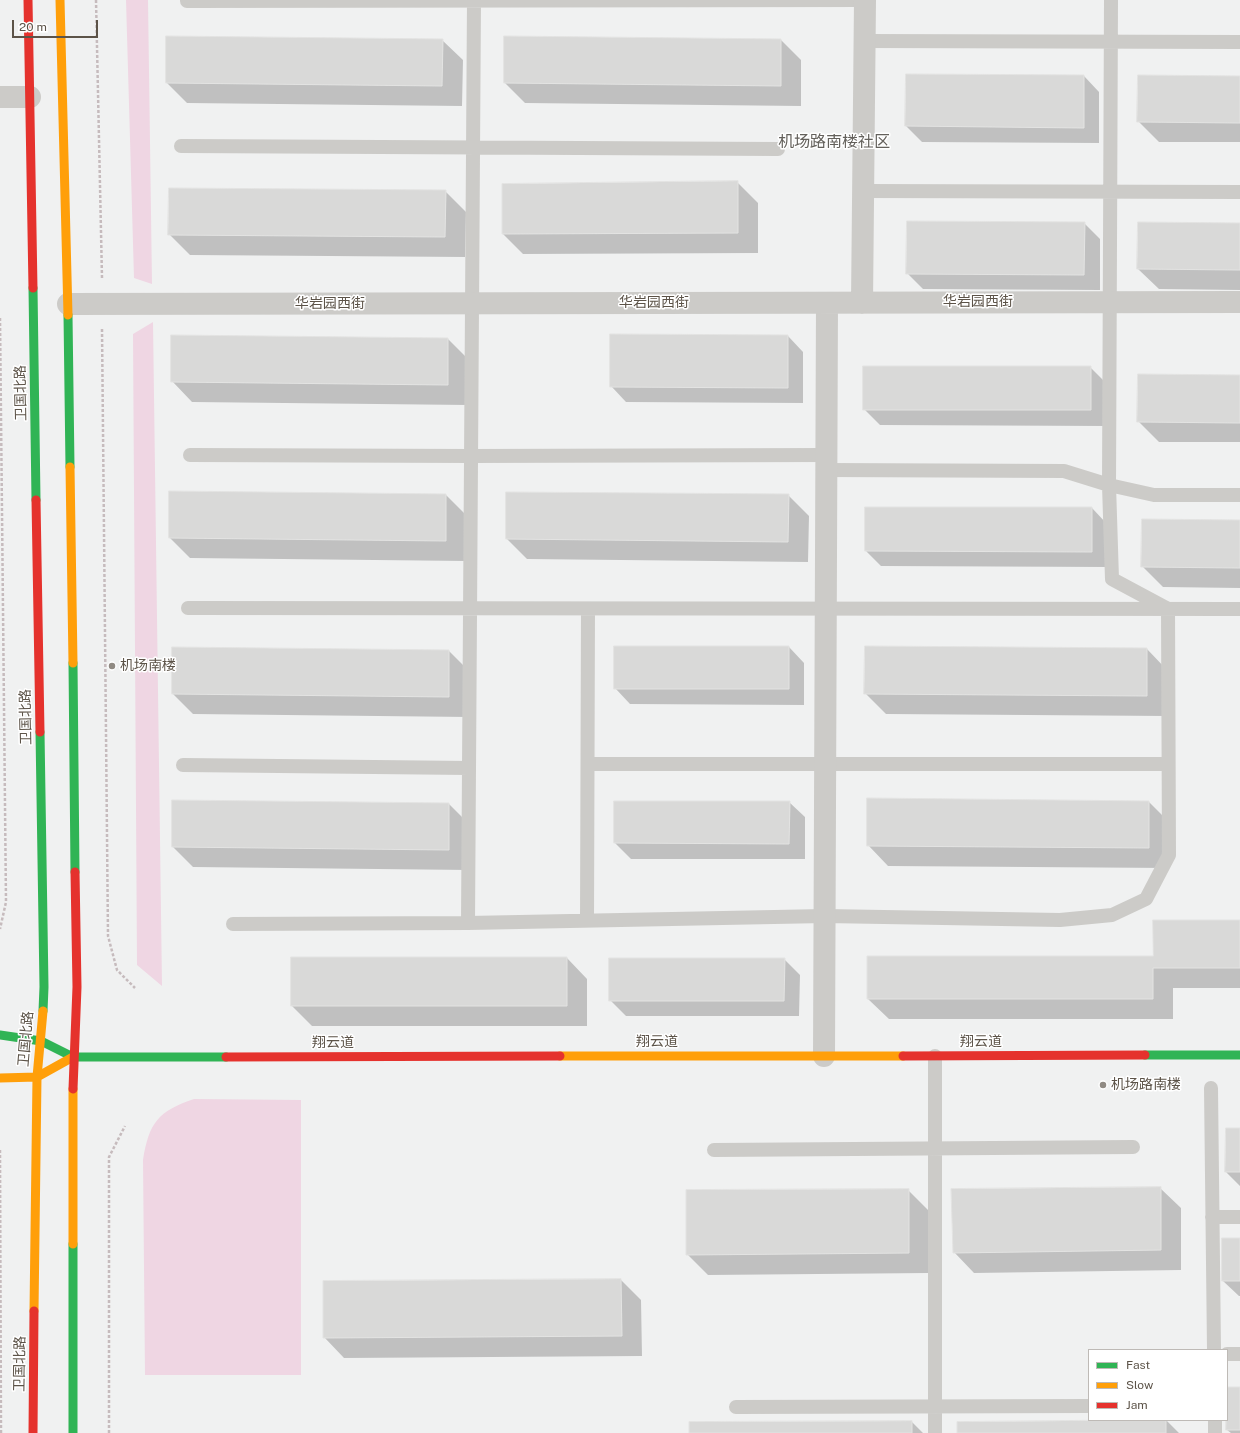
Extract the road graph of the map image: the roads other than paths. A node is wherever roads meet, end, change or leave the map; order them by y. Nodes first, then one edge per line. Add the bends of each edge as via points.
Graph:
1 (28, 0) edge
2 (60, 0) edge
3 (187, 0) edge
4 (474, 0) edge
5 (865, 0) edge
6 (1111, 0) edge
7 (865, 41) junction
8 (1111, 41) junction
9 (1240, 42) edge
10 (0, 98) edge
11 (30, 98) junction
12 (181, 146) dead end
13 (473, 147) junction
14 (778, 149) dead end
15 (864, 191) junction
16 (1110, 192) junction
17 (1240, 192) edge
18 (1110, 302) junction
19 (1240, 302) edge
20 (827, 303) junction
21 (862, 303) junction
22 (68, 304) junction
23 (472, 304) junction
24 (190, 455) dead end
25 (471, 456) junction
26 (826, 462) junction
27 (1110, 485) junction
28 (1240, 495) edge
29 (188, 608) dead end
30 (470, 608) junction
31 (826, 608) junction
32 (588, 609) junction
33 (1168, 609) junction
34 (1240, 609) edge
35 (588, 764) junction
36 (825, 764) junction
37 (1168, 764) junction
38 (183, 765) dead end
39 (469, 768) junction
40 (825, 916) junction
41 (587, 920) junction
42 (468, 923) junction
43 (232, 924) dead end
44 (0, 1036) edge
45 (41, 1041) junction
46 (1240, 1055) edge
47 (824, 1056) junction
48 (935, 1056) junction
49 (73, 1057) junction
50 (37, 1077) junction
51 (0, 1078) edge
52 (1211, 1088) dead end
53 (1133, 1147) dead end
54 (935, 1148) junction
55 (714, 1150) dead end
56 (1212, 1217) junction
57 (1240, 1217) edge
58 (1214, 1349) edge
59 (1228, 1354) edge
60 (1240, 1354) edge
61 (1088, 1406) edge
62 (736, 1407) dead end
63 (935, 1407) junction
64 (1215, 1421) edge
65 (33, 1433) edge
66 (73, 1433) edge
67 (935, 1433) edge
68 (1215, 1433) edge

1 - 11 main road, 卫国北路
2 - 22 main road
3 - 5 lane
4 - 13 lane
5 - 7 street
6 - 8 lane
7 - 8 lane
7 - 15 street
8 - 9 lane
8 - 16 lane
10 - 11 street
11 - 45 main road, 卫国北路 via 44,987
12 - 13 lane
13 - 14 lane
13 - 23 lane
15 - 16 lane
15 - 21 street
16 - 17 lane
16 - 18 lane
18 - 19 street, 华岩园西街
18 - 21 street, 华岩园西街
18 - 27 lane
20 - 21 street, 华岩园西街
20 - 23 street, 华岩园西街
20 - 26 street
22 - 23 street, 华岩园西街
22 - 49 main road via 77,987
23 - 25 lane
24 - 25 lane
25 - 26 lane
25 - 30 lane
26 - 27 lane via 1064,471
26 - 31 street
27 - 28 lane via 1154,495
27 - 33 lane via 1112,579
29 - 30 lane
30 - 32 lane
30 - 39 lane
31 - 32 lane
31 - 33 lane
31 - 36 street
32 - 35 lane
33 - 34 lane
33 - 37 lane
35 - 36 lane
35 - 41 lane
36 - 37 lane
36 - 40 street
37 - 40 lane via 1169,855 1146,899 1112,915 1060,920
38 - 39 lane
39 - 42 lane
40 - 41 lane
40 - 47 street
41 - 42 lane
42 - 43 lane
44 - 45 main road, 翔云道
45 - 49 main road, 翔云道
45 - 50 main road, 卫国北路
46 - 48 main road, 翔云道
47 - 48 main road, 翔云道
47 - 49 main road, 翔云道
48 - 54 lane
49 - 50 main road, 翔云道
49 - 66 main road
50 - 51 main road, 翔云道
50 - 65 main road, 卫国北路
52 - 56 lane
53 - 54 lane
54 - 55 lane
54 - 63 lane
56 - 57 lane
56 - 58 lane
59 - 60 lane
61 - 63 lane
62 - 63 lane
63 - 67 lane
64 - 68 lane

